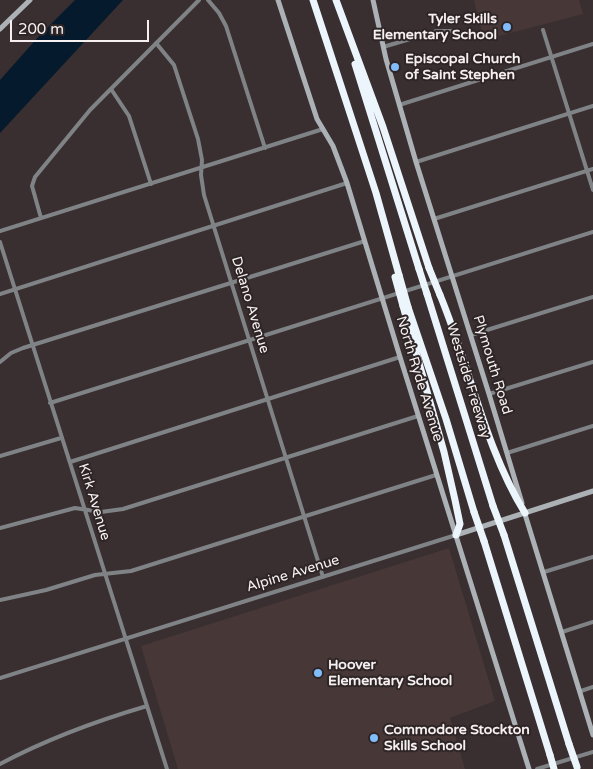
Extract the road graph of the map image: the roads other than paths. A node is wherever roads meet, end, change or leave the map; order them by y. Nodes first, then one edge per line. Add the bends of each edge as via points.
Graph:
1 (30, 0) edge
2 (199, 0) edge
3 (208, 0) edge
4 (278, 0) edge
5 (313, 0) edge
6 (336, 0) edge
7 (373, 0) edge
8 (0, 29) edge
9 (543, 30) dead end
10 (453, 31) dead end
11 (156, 43) junction
12 (593, 44) edge
13 (383, 47) junction
14 (552, 58) junction
15 (111, 89) junction
16 (400, 105) junction
17 (593, 106) edge
18 (569, 114) junction
19 (323, 129) junction
20 (265, 148) junction
21 (416, 162) junction
22 (201, 168) junction
23 (593, 169) edge
24 (587, 171) junction
25 (348, 183) junction
26 (151, 184) junction
27 (593, 190) edge
28 (41, 218) junction
29 (434, 219) junction
30 (213, 226) junction
31 (0, 231) edge
32 (593, 232) edge
33 (366, 241) junction
34 (0, 242) edge
35 (452, 276) junction
36 (231, 283) junction
37 (15, 289) junction
38 (0, 294) edge
39 (382, 298) junction
40 (593, 298) edge
41 (405, 306) junction
42 (471, 335) junction
43 (249, 340) junction
44 (32, 346) junction
45 (400, 357) junction
46 (0, 362) edge
47 (593, 362) edge
48 (489, 394) junction
49 (267, 399) junction
50 (50, 403) junction
51 (418, 416) junction
52 (593, 426) edge
53 (61, 438) junction
54 (507, 453) junction
55 (0, 456) edge
56 (285, 458) junction
57 (70, 462) junction
58 (436, 475) junction
59 (593, 491) edge
60 (84, 509) junction
61 (525, 513) junction
62 (303, 517) junction
63 (0, 528) edge
64 (456, 535) junction
65 (593, 557) edge
66 (544, 572) junction
67 (105, 575) junction
68 (323, 577) junction
69 (0, 600) edge
70 (593, 622) edge
71 (562, 632) junction
72 (126, 639) junction
73 (0, 678) edge
74 (593, 688) edge
75 (581, 691) junction
76 (147, 706) junction
77 (593, 735) edge
78 (593, 752) edge
79 (0, 764) edge
80 (577, 768) edge
81 (167, 769) edge
82 (529, 769) edge
83 (538, 769) edge
84 (554, 769) edge

1 - 8 street
2 - 11 street
3 - 20 street via 226,26
4 - 19 street, North Ryde Avenue via 312,106
5 - 41 highway, bridge via 376,193 381,227
6 - 61 highway, bridge via 383,126 486,428
6 - 80 highway, Westside Freeway, bridge
7 - 13 street, Plymouth Road
9 - 14 street
10 - 13 street via 437,31
11 - 15 street
11 - 22 street, Delano Avenue via 176,70 198,139
12 - 14 street
13 - 16 street, Plymouth Road
14 - 16 street
14 - 18 street
15 - 26 street via 129,116
15 - 28 street via 84,116 34,177 32,186
16 - 21 street, Plymouth Road
17 - 18 street
18 - 21 street
18 - 24 street
19 - 20 street
19 - 25 street, North Ryde Avenue
20 - 22 street
21 - 29 street, Plymouth Road
22 - 26 street
22 - 30 street, Delano Avenue via 204,195
23 - 24 street
24 - 27 street
24 - 29 street
25 - 30 street
25 - 33 street, North Ryde Avenue
26 - 28 street
28 - 31 street
29 - 35 street, Plymouth Road
30 - 36 street, Delano Avenue
30 - 37 street
32 - 35 street
33 - 36 street
33 - 39 street, North Ryde Avenue
34 - 37 street, Kirk Avenue
35 - 39 street
35 - 42 street, Plymouth Road
36 - 43 street, Delano Avenue
36 - 44 street
37 - 38 street
37 - 44 street, Kirk Avenue
39 - 43 street
39 - 45 street, North Ryde Avenue
40 - 42 street
41 - 64 highway via 455,500 460,524
41 - 84 highway, bridge via 446,419
42 - 48 street, Plymouth Road
43 - 49 street, Delano Avenue
43 - 50 street
44 - 46 street via 12,353
44 - 50 street, Kirk Avenue
45 - 49 street
45 - 51 street, North Ryde Avenue
47 - 48 street
48 - 54 street, Plymouth Road
49 - 56 street, Delano Avenue
49 - 57 street
50 - 53 street, Kirk Avenue
51 - 56 street
51 - 58 street, North Ryde Avenue
52 - 54 street
53 - 55 street
53 - 57 street, Kirk Avenue
54 - 61 street, Plymouth Road
56 - 60 street via 117,511
56 - 62 street, Delano Avenue
57 - 60 street, Kirk Avenue
58 - 62 street
58 - 64 street, North Ryde Avenue
59 - 61 street, Alpine Avenue
60 - 63 street via 76,508
60 - 67 street, Kirk Avenue
61 - 64 street, Alpine Avenue
61 - 66 street, Plymouth Road
62 - 67 street via 131,571
62 - 68 street, Delano Avenue
64 - 68 street, Alpine Avenue
64 - 82 street, North Ryde Avenue
65 - 66 street
66 - 71 street, Plymouth Road
67 - 69 street
67 - 72 street, Kirk Avenue
68 - 72 street, Alpine Avenue
70 - 71 street
71 - 75 street, Plymouth Road
72 - 73 street, Alpine Avenue
72 - 76 street, Kirk Avenue
74 - 75 street
75 - 77 street, Plymouth Road
76 - 79 street via 87,725
76 - 81 street, Kirk Avenue
78 - 83 street

